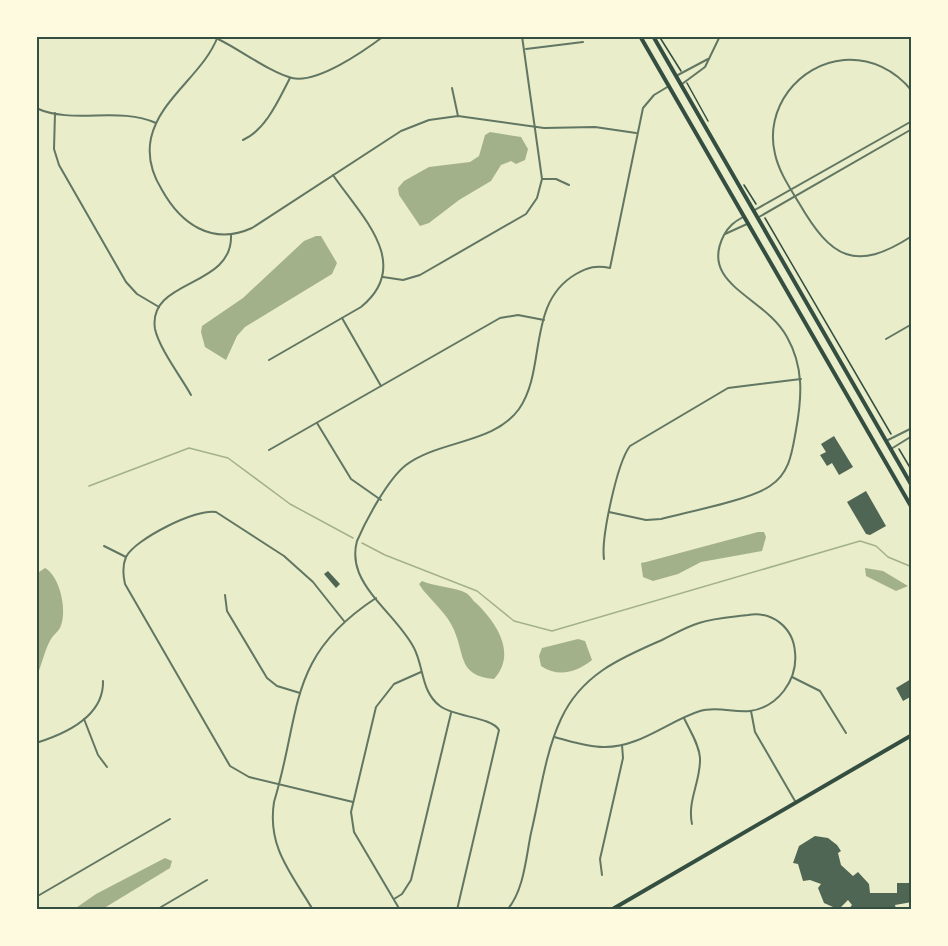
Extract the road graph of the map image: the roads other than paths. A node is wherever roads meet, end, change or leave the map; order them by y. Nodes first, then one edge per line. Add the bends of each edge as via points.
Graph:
1 (384, 36) edge
2 (522, 36) edge
3 (640, 36) edge
4 (653, 36) edge
5 (720, 36) edge
6 (218, 38) edge
7 (583, 42) dead end
8 (526, 49) junction
9 (708, 59) junction
10 (675, 77) junction
11 (290, 78) junction
12 (679, 85) junction
13 (669, 86) junction
14 (452, 88) dead end
15 (912, 91) edge
16 (36, 108) edge
17 (55, 113) junction
18 (458, 116) junction
19 (912, 121) edge
20 (156, 123) junction
21 (535, 127) junction
22 (912, 129) edge
23 (636, 133) junction
24 (243, 140) dead end
25 (333, 175) junction
26 (542, 179) junction
27 (569, 185) dead end
28 (793, 193) junction
29 (752, 212) junction
30 (743, 217) junction
31 (756, 219) junction
32 (747, 224) junction
33 (231, 234) junction
34 (725, 234) junction
35 (912, 236) edge
36 (382, 277) junction
37 (159, 307) junction
38 (342, 318) junction
39 (544, 320) junction
40 (912, 324) edge
41 (886, 339) dead end
42 (269, 360) dead end
43 (801, 379) junction
44 (381, 386) junction
45 (191, 395) dead end
46 (317, 423) junction
47 (912, 428) edge
48 (912, 436) edge
49 (886, 441) junction
50 (891, 449) junction
51 (269, 450) dead end
52 (912, 486) edge
53 (381, 500) junction
54 (912, 508) edge
55 (609, 512) junction
56 (104, 546) dead end
57 (126, 557) junction
58 (604, 559) dead end
59 (225, 595) dead end
60 (376, 598) junction
61 (344, 621) junction
62 (421, 672) junction
63 (792, 677) junction
64 (103, 681) dead end
65 (300, 693) junction
66 (751, 711) junction
67 (452, 713) junction
68 (684, 718) junction
69 (84, 719) junction
70 (846, 733) dead end
71 (912, 735) edge
72 (554, 738) junction
73 (36, 743) edge
74 (622, 745) junction
75 (108, 767) dead end
76 (279, 785) junction
77 (353, 802) junction
78 (796, 802) junction
79 (170, 819) dead end
80 (692, 824) dead end
81 (602, 875) dead end
82 (207, 880) dead end
83 (36, 897) edge
84 (394, 899) junction
85 (156, 910) edge
86 (313, 910) edge
87 (400, 910) edge
88 (457, 910) edge
89 (507, 910) edge
90 (611, 910) edge

1 - 11 street via 318,76
2 - 8 street
3 - 13 main road
4 - 10 main road
5 - 9 street
6 - 11 street
6 - 20 street
7 - 8 street
8 - 21 street
9 - 10 street
9 - 12 street via 702,70
10 - 12 main road
11 - 24 street via 255,133
12 - 29 main road
13 - 23 street via 648,100
13 - 30 main road
14 - 18 street
15 - 28 street via 891,71 860,60 824,64 797,81 780,104 773,131 775,155
16 - 17 street
17 - 20 street via 131,116
17 - 37 street via 54,149 62,171 126,282
18 - 21 street
18 - 25 street via 408,127
19 - 28 street
20 - 33 street via 150,162 173,208 199,230
21 - 23 street via 595,127
21 - 26 street
22 - 28 street
23 - 39 street via 610,268 594,266 566,280 549,302
25 - 33 street via 256,226
25 - 36 street via 380,242
26 - 27 street via 556,179
26 - 36 street via 532,206 518,219 420,275 403,280
28 - 29 street
28 - 31 street
28 - 35 street via 821,239 847,254 878,254
29 - 31 main road
30 - 32 main road
30 - 34 street via 728,227
31 - 49 main road
32 - 34 street
32 - 54 main road
33 - 37 street via 230,250 222,264 171,294
34 - 43 street via 717,252 720,270 727,281 763,307 782,328 794,350
36 - 38 street via 371,298
37 - 45 street via 155,318 157,334
38 - 42 street
38 - 44 street
39 - 44 street via 506,315
39 - 53 street via 526,394 516,414 493,430 408,463
40 - 41 street
43 - 55 street via 734,386 637,441 623,458
43 - 55 street via 790,462 782,477 770,487 653,520
44 - 46 street
46 - 51 street
46 - 53 street via 351,479
47 - 49 street
48 - 50 street
49 - 50 main road
50 - 52 main road
53 - 60 street via 362,530 355,552 359,573
55 - 58 street
56 - 57 street
57 - 61 street via 138,544 192,514 209,510 220,513 284,556 313,582
57 - 76 street via 125,584 226,760 242,775
59 - 65 street via 227,611 267,678 276,686
60 - 61 street
60 - 62 street via 413,647
61 - 65 street via 314,656
62 - 67 street via 433,699
62 - 77 street via 400,679 379,700
63 - 66 street via 782,694
63 - 70 street via 824,695
63 - 72 street via 793,644 784,627 773,618 758,614 701,622 597,673 569,704
64 - 69 street via 100,701
65 - 76 street
66 - 68 street via 708,709
66 - 78 street via 755,732
67 - 84 street via 411,880
67 - 88 street via 497,726 499,737
68 - 74 street
68 - 80 street via 700,759 690,808
69 - 73 street
69 - 75 street via 98,755
71 - 78 main road
72 - 74 street via 595,747
72 - 89 street via 518,891
74 - 81 street via 623,758 600,859
76 - 77 street
76 - 86 street via 271,819 273,838
77 - 84 street via 354,832
78 - 90 main road
79 - 83 street
82 - 85 street
84 - 87 street

